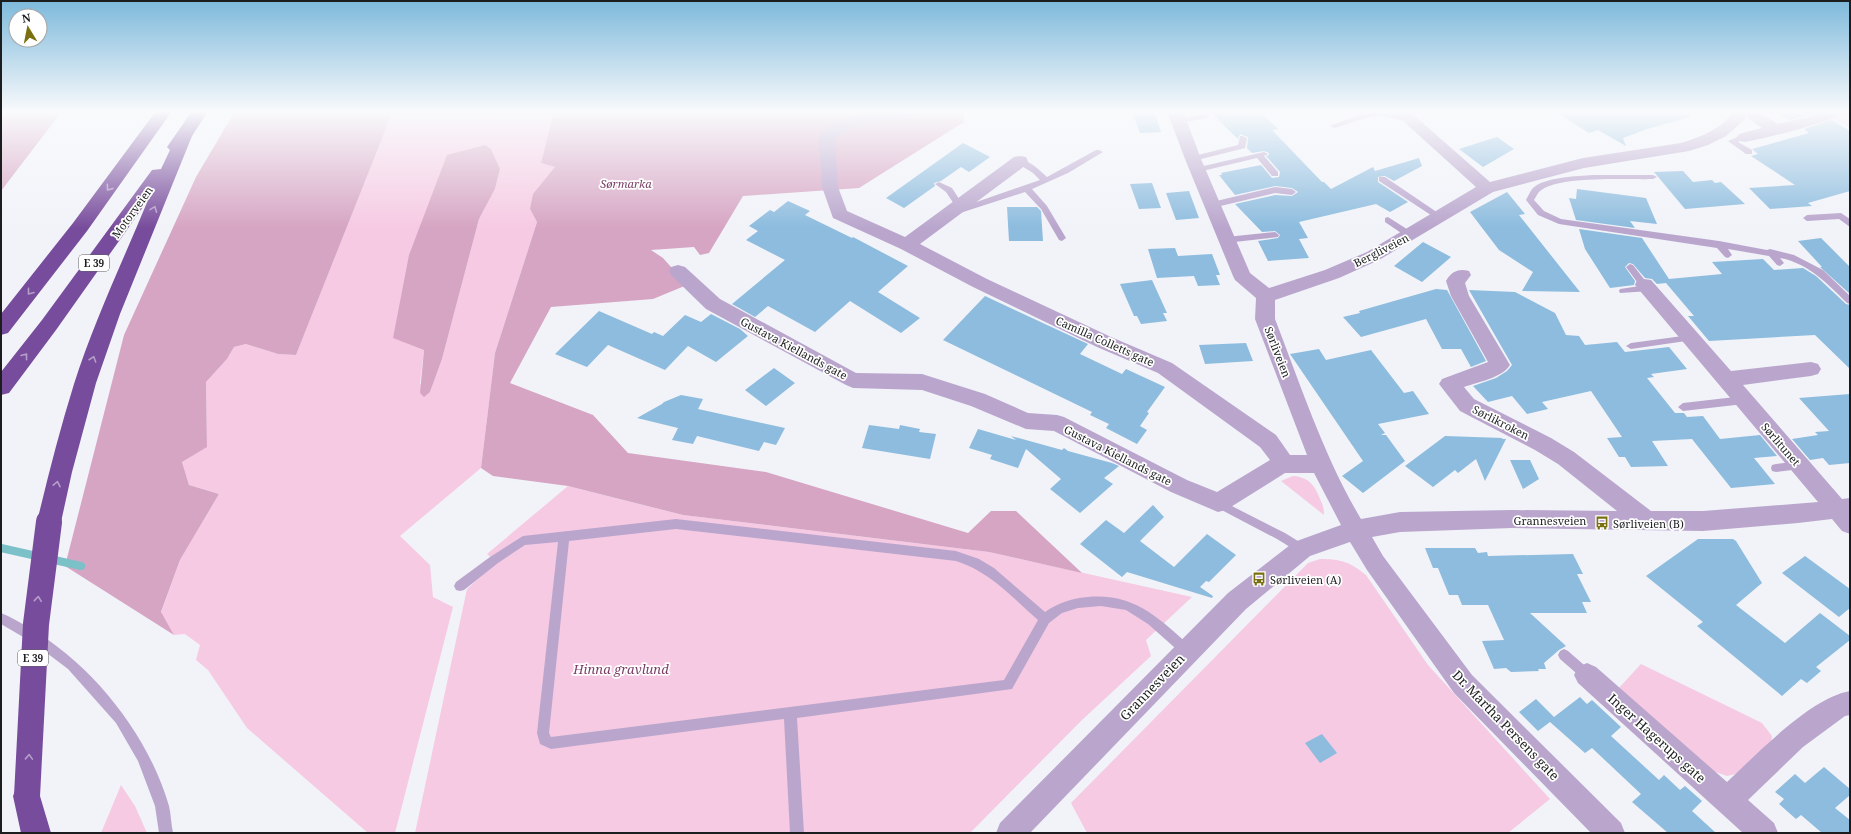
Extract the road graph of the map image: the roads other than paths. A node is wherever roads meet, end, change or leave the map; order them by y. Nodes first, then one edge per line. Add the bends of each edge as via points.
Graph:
1 (136, 150) edge
2 (174, 150) edge
3 (178, 150) edge
4 (828, 150) edge
5 (1190, 150) edge
6 (1232, 150) edge
7 (1444, 150) edge
8 (1670, 150) edge
9 (1099, 152) dead end
10 (1020, 161) joint
11 (1195, 164) junction
12 (1275, 174) dead end
13 (1654, 177) dead end
14 (1382, 179) dead end
15 (1046, 181) junction
16 (939, 184) dead end
17 (1488, 188) junction
18 (1027, 189) junction
19 (1292, 192) dead end
20 (1212, 205) junction
21 (953, 209) junction
22 (1440, 217) junction
23 (1807, 218) dead end
24 (1388, 220) dead end
25 (1850, 224) edge
26 (1645, 225) dead end
27 (1648, 234) junction
28 (1275, 235) dead end
29 (1410, 235) junction
30 (1062, 238) dead end
31 (1226, 240) junction
32 (1719, 244) junction
33 (907, 245) junction
34 (1770, 252) junction
35 (1728, 255) dead end
36 (1780, 263) dead end
37 (1630, 267) dead end
38 (678, 271) dead end
39 (1462, 275) dead end
40 (1645, 287) junction
41 (1623, 291) dead end
42 (1266, 296) junction
43 (1850, 301) edge
44 (1, 328) edge
45 (1690, 338) junction
46 (1632, 346) dead end
47 (1811, 369) dead end
48 (1726, 379) junction
49 (1, 387) edge
50 (1744, 400) junction
51 (1683, 407) dead end
52 (1284, 464) junction
53 (1321, 464) junction
54 (1800, 465) junction
55 (1776, 468) dead end
56 (1218, 503) junction
57 (1846, 513) edge
58 (1646, 520) junction
59 (1355, 530) junction
60 (564, 536) junction
61 (1302, 549) junction
62 (460, 586) dead end
63 (1, 618) edge
64 (1045, 619) junction
65 (1187, 651) junction
66 (1564, 655) dead end
67 (1587, 675) joint
68 (1850, 703) edge
69 (790, 712) junction
70 (27, 796) junction
71 (1728, 800) junction
72 (26, 833) edge
73 (36, 833) edge
74 (166, 833) edge
75 (797, 833) edge
76 (1010, 833) edge
77 (1611, 833) edge
78 (1764, 833) edge

1 -> 44 highway, E 39 via 80,227
49 -> 2 highway, Motorveien / E 39 via 122,225
70 -> 3 highway, E 39, bridge via 34,635 41,572 49,522 70,432 110,314
4 - 33 street, Camilla Colletts gate via 830,186 839,214
5 - 11 street
6 - 11 lane
7 - 17 street
8 - 17 street, Bergliveien via 1583,164
9 - 15 lane via 1078,166
10 - 15 lane
10 - 21 street
11 - 12 lane via 1261,154
11 - 20 street
13 - 27 lane via 1573,179 1536,189 1530,200 1541,213 1558,221
14 - 22 lane
15 - 18 lane
16 - 21 lane via 949,190
17 - 22 street, Bergliveien
18 - 21 lane
18 - 30 lane via 1044,208
19 - 20 lane via 1275,190
20 - 31 street
21 - 33 street
22 - 29 street, Bergliveien
23 - 25 lane via 1841,216
24 - 29 lane
26 - 27 lane
27 - 32 lane
28 - 31 lane
29 - 42 street, Bergliveien via 1373,256 1332,274
31 - 42 street via 1242,276
32 - 34 lane
32 - 35 lane
33 - 52 street, Camilla Colletts gate via 980,283 1164,368 1268,441
34 - 36 lane
34 - 43 lane via 1791,257 1820,272
37 - 40 lane
38 - 56 street, Gustava Kiellands gate via 713,304 853,380 922,382 978,400 1026,421 1057,423 1179,486
39 - 58 street, Sørlikroken via 1455,281 1460,296 1500,365 1449,384 1467,405 1566,458
40 - 41 lane
40 - 45 street, Sørlitunet
42 - 53 street, Sørliveien via 1265,319
45 - 46 lane
45 - 48 street, Sørlitunet
47 - 48 street
48 - 50 street, Sørlitunet
50 - 51 lane
50 - 54 street, Sørlitunet
52 - 53 street
52 - 56 street via 1259,476
53 - 59 street, Sørliveien
54 - 55 lane
54 - 57 street, Sørlitunet
56 - 61 lane
57 - 58 street, Grannesveien via 1729,520
58 - 59 street, Grannesveien via 1454,520 1400,522
59 - 61 street, Grannesveien
59 - 77 street, Dr. Martha Persens gate via 1375,563 1464,684
60 - 62 lane via 523,541
60 - 64 lane via 676,524 956,556 975,562 990,571
60 - 69 lane via 542,733 546,741 557,743
61 - 65 street, Grannesveien via 1237,602
63 - 74 lane via 39,640 72,665 120,719 143,757 162,806
64 - 65 lane via 1062,607 1078,602 1116,601 1148,615
64 - 69 lane via 1008,685
65 - 76 street, Grannesveien
66 - 67 lane
67 - 71 street, Inger Hagerups gate
68 - 71 street via 1839,705 1794,738
69 - 75 lane
70 - 72 highway, E 39
70 - 73 highway, E 39
71 - 78 street, Inger Hagerups gate

